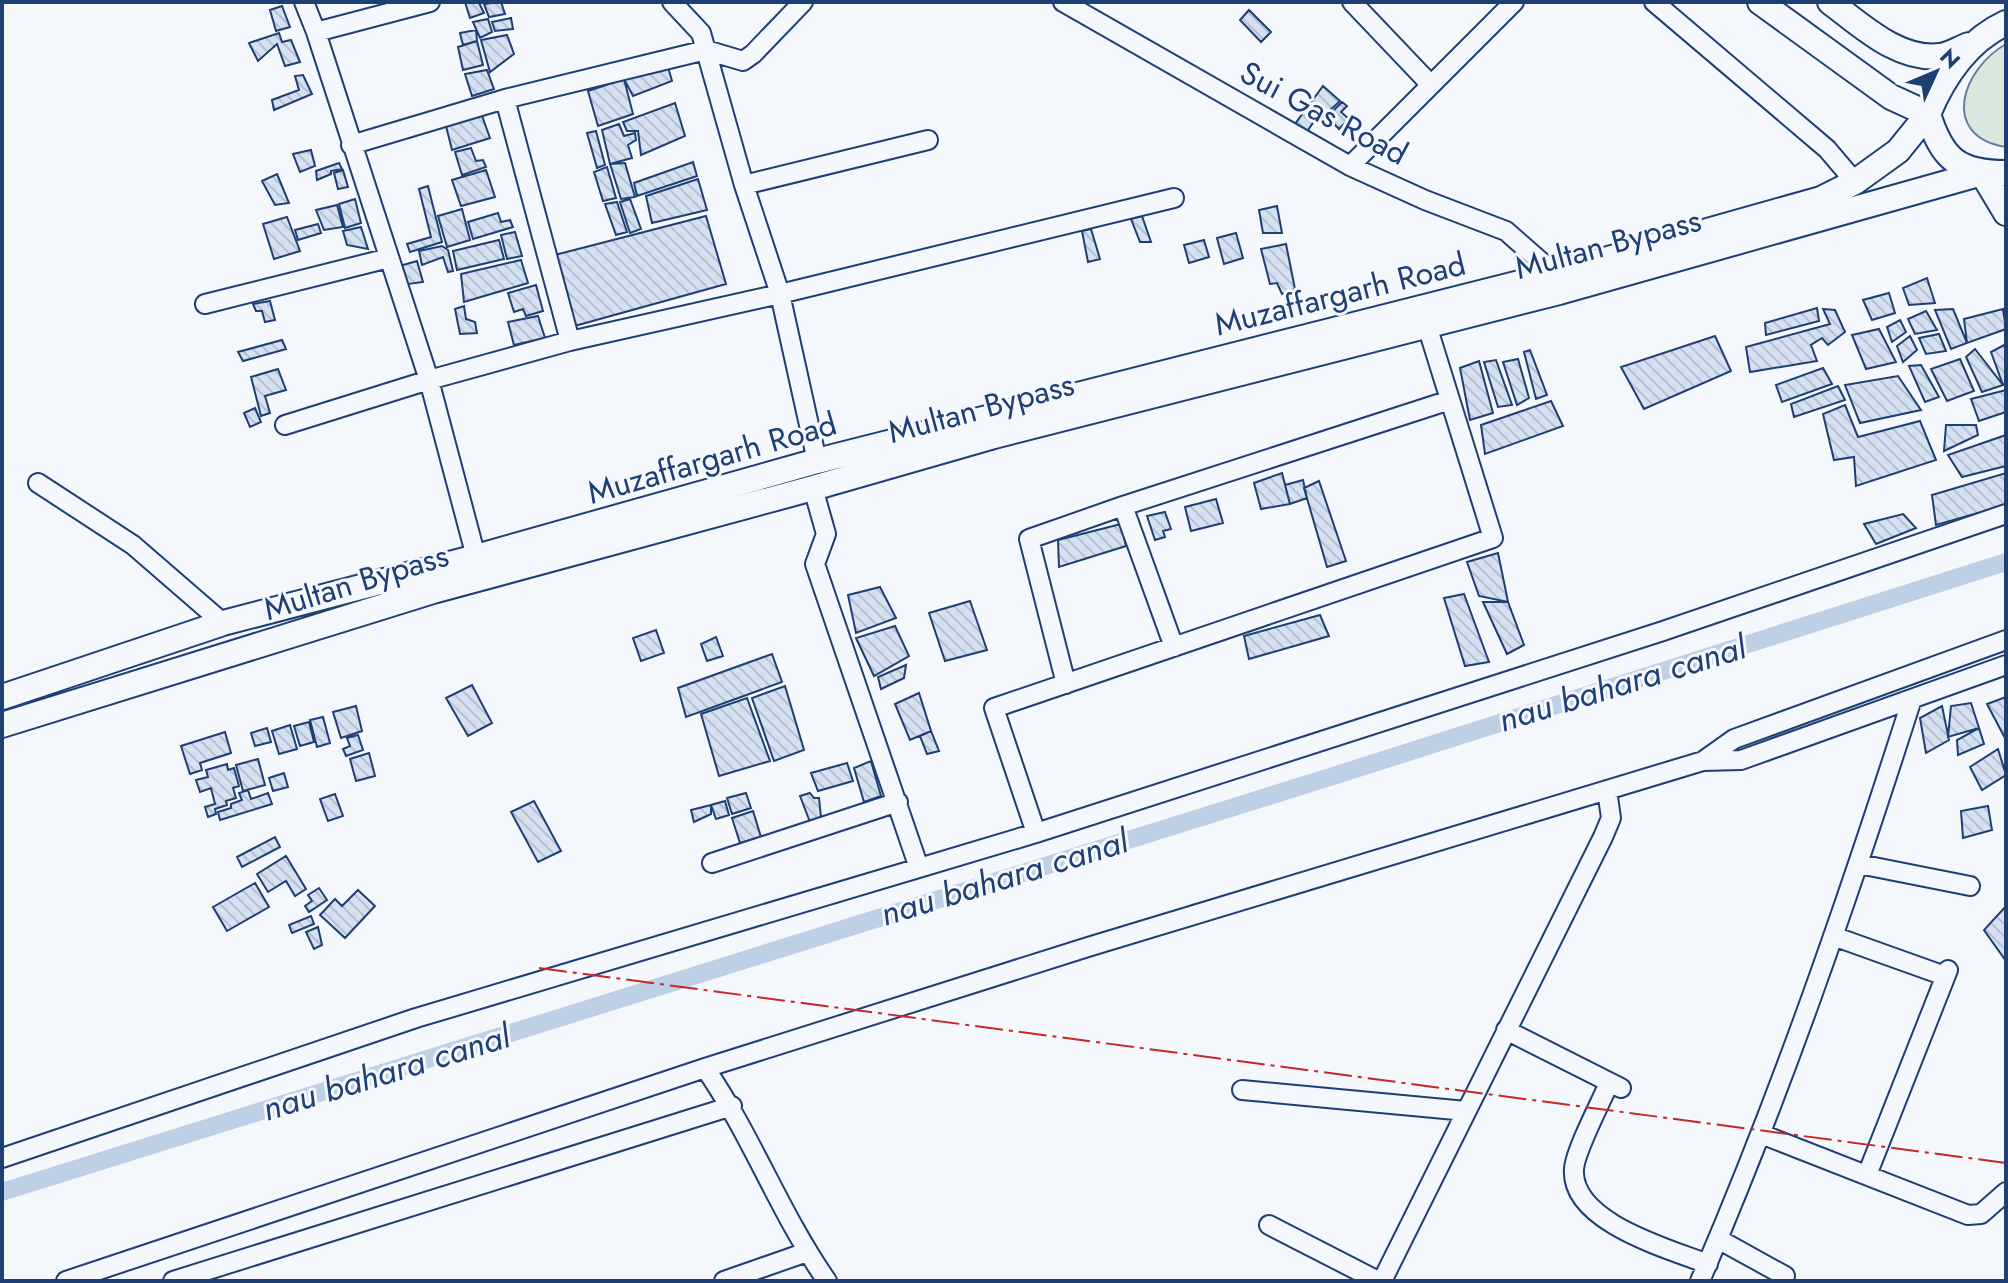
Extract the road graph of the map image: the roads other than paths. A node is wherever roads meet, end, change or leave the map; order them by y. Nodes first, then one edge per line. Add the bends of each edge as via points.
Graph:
1 (304, 2) edge
2 (430, 2) edge
3 (672, 2) edge
4 (803, 2) edge
5 (1063, 2) edge
6 (1352, 2) edge
7 (1514, 2) edge
8 (1654, 2) edge
9 (1760, 2) edge
10 (1830, 2) edge
11 (2004, 20) edge
12 (316, 32) junction
13 (1972, 44) junction
14 (706, 50) junction
15 (1431, 85) junction
16 (505, 99) junction
17 (1928, 114) junction
18 (928, 140) dead end
19 (351, 145) junction
20 (1350, 166) junction
21 (1994, 173) edge
22 (1855, 182) junction
23 (744, 185) junction
24 (1174, 198) dead end
25 (2006, 213) edge
26 (389, 258) junction
27 (1555, 274) junction
28 (780, 294) junction
29 (205, 304) dead end
30 (1424, 315) junction
31 (570, 341) junction
32 (429, 380) junction
33 (1450, 400) junction
34 (285, 425) dead end
35 (817, 461) junction
36 (38, 483) dead end
37 (813, 488) junction
38 (1123, 506) junction
39 (2006, 514) edge
40 (476, 557) junction
41 (223, 623) junction
42 (2002, 641) edge
43 (1174, 647) junction
44 (2005, 666) edge
45 (1066, 684) junction
46 (2, 697) edge
47 (1912, 699) junction
48 (2, 725) edge
49 (1703, 761) junction
50 (1607, 790) junction
51 (898, 802) junction
52 (1036, 833) junction
53 (712, 863) dead end
54 (1859, 864) junction
55 (919, 868) junction
56 (1970, 886) dead end
57 (1833, 936) junction
58 (1506, 1030) junction
59 (705, 1068) junction
60 (1242, 1090) dead end
61 (732, 1106) junction
62 (1466, 1111) junction
63 (1761, 1134) junction
64 (2, 1158) edge
65 (1867, 1175) junction
66 (2006, 1192) edge
67 (1269, 1225) dead end
68 (1718, 1239) junction
69 (807, 1252) junction
70 (1703, 1276) edge
71 (1785, 1276) dead end
72 (66, 1281) edge
73 (173, 1281) edge
74 (724, 1281) edge
75 (827, 1281) edge
76 (1380, 1281) edge

1 - 12 street
2 - 12 street
3 - 14 street via 701,33
4 - 14 street via 743,61
5 - 20 street, Sui Gas Road
6 - 15 street
7 - 15 street
8 - 22 street via 1827,149
9 - 17 main road via 1891,97
10 - 13 main road via 1911,54 1941,56
11 - 13 main road
12 - 19 street
13 - 17 main road, Muzaffargarh Road
14 - 16 street
14 - 23 street
15 - 20 street
16 - 19 street
16 - 31 street
17 - 21 main road via 1936,140 1955,162
17 - 22 main road, Muzaffargarh Road via 1898,151
18 - 23 street
19 - 26 street
20 - 27 street, Sui Gas Road via 1506,231
21 - 25 main road
21 - 30 main road, Multan Bypass via 1559,292
22 - 27 main road, Muzaffargarh Road via 1821,199
23 - 28 street
24 - 28 street
26 - 29 street
26 - 32 street
27 - 30 main road, Muzaffargarh Road
28 - 31 street
28 - 35 street
30 - 33 street
30 - 35 main road, Muzaffargarh Road
30 - 37 main road, Multan Bypass
31 - 32 street
32 - 34 street
32 - 40 street
33 - 38 street
33 - 43 street via 1493,538
35 - 40 main road, Muzaffargarh Road
36 - 41 street via 133,545
37 - 48 main road, Multan Bypass via 433,591
37 - 51 street via 826,534 815,564
38 - 43 street
38 - 45 street via 1029,539
39 - 52 street via 1633,641
40 - 41 main road, Muzaffargarh Road
41 - 46 main road, Muzaffargarh Road
42 - 44 street
42 - 49 street via 1734,739
43 - 45 street
44 - 47 street
45 - 52 street via 994,708
47 - 49 street via 1741,760
47 - 54 street
49 - 50 street
50 - 58 street via 1611,818
50 - 59 street
51 - 53 street
51 - 55 street
52 - 55 street
54 - 56 street
54 - 57 street
55 - 64 street via 416,1018
57 - 63 street
57 - 65 street via 1946,973
58 - 62 street
58 - 70 street via 1615,1086 1574,1165 1578,1194 1623,1231
59 - 61 street
59 - 72 street
60 - 62 street
61 - 69 street
61 - 73 street
62 - 76 street
63 - 65 street
63 - 68 street
65 - 66 street via 1968,1215 1981,1214
67 - 76 street
68 - 70 street
68 - 71 street
69 - 74 street
69 - 75 street

